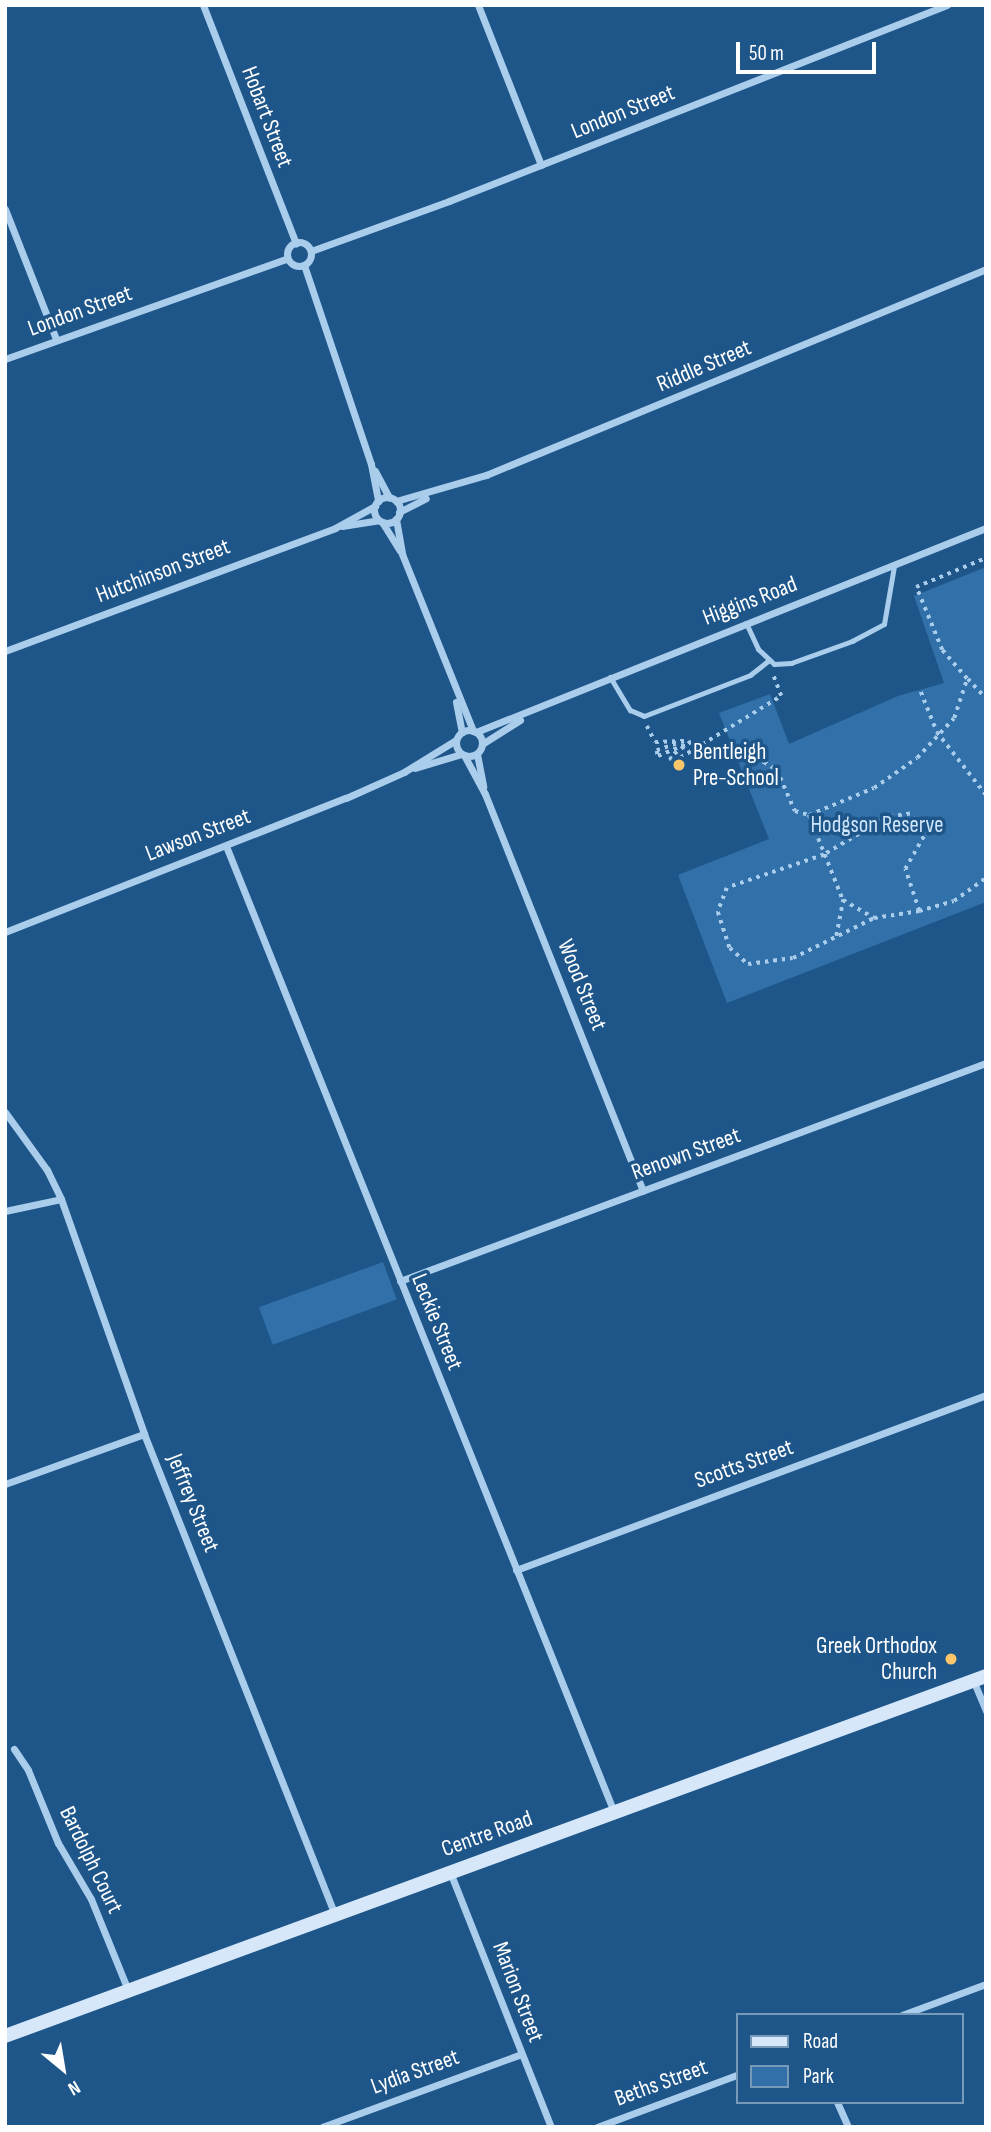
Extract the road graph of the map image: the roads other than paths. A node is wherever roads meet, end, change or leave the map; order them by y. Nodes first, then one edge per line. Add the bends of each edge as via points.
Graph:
1 (203, 5) edge
2 (478, 5) edge
3 (947, 5) edge
4 (541, 165) junction
5 (5, 209) edge
6 (296, 243) junction
7 (311, 251) junction
8 (288, 258) junction
9 (304, 265) junction
10 (986, 269) edge
11 (55, 339) junction
12 (5, 359) edge
13 (371, 464) junction
14 (436, 493) junction
15 (393, 499) junction
16 (376, 503) junction
17 (398, 516) junction
18 (381, 521) junction
19 (335, 528) junction
20 (986, 528) edge
21 (402, 554) junction
22 (894, 566) junction
23 (746, 623) junction
24 (5, 651) edge
25 (768, 661) junction
26 (610, 677) junction
27 (454, 691) junction
28 (530, 713) junction
29 (475, 731) junction
30 (462, 732) junction
31 (456, 740) junction
32 (482, 744) junction
33 (477, 754) junction
34 (463, 755) junction
35 (404, 772) junction
36 (485, 793) junction
37 (226, 846) junction
38 (5, 932) edge
39 (986, 1063) edge
40 (5, 1112) edge
41 (643, 1191) junction
42 (61, 1199) junction
43 (5, 1211) edge
44 (400, 1281) junction
45 (986, 1395) edge
46 (144, 1434) junction
47 (5, 1484) edge
48 (516, 1570) junction
49 (979, 1678) edge
50 (986, 1711) edge
51 (14, 1749) dead end
52 (614, 1812) junction
53 (450, 1872) junction
54 (335, 1914) junction
55 (986, 1984) edge
56 (128, 1991) junction
57 (907, 2013) edge
58 (5, 2036) edge
59 (521, 2054) junction
60 (736, 2075) edge
61 (838, 2104) edge
62 (322, 2127) edge
63 (551, 2127) edge
64 (597, 2127) edge
65 (848, 2127) edge

1 - 6 street, Hobart Street
2 - 4 street
3 - 4 street, London Street
4 - 7 street, London Street
5 - 11 street
6 - 7 street
6 - 8 street
7 - 9 street
8 - 9 street via 296,266
8 - 11 street, London Street
9 - 13 street
10 - 14 street, Riddle Street via 677,399
11 - 12 street, London Street
13 - 15 street
13 - 16 street
14 - 15 street, Riddle Street
14 - 17 street, Riddle Street
15 - 16 street, Riddle Street
15 - 17 street
16 - 18 street
16 - 19 street, Hutchinson Street
17 - 18 street, Riddle Street
17 - 21 street
18 - 19 street, Hutchinson Street
18 - 21 street
19 - 24 street, Hutchinson Street
20 - 22 street, Higgins Road
21 - 27 street
22 - 23 street, Higgins Road
22 - 25 lane via 887,617 877,630 791,663
23 - 25 lane
23 - 26 street, Higgins Road
25 - 26 lane via 750,675 642,717 630,710
26 - 28 street, Higgins Road
27 - 29 street
27 - 30 street
28 - 29 street, Higgins Road
28 - 32 street, Higgins Road
29 - 30 street
29 - 32 street
30 - 31 street
31 - 34 street
31 - 35 street, Lawson Street
32 - 33 street
33 - 34 street
33 - 36 street, Wood Street
34 - 35 street, Lawson Street
34 - 36 street, Wood Street
35 - 37 street, Lawson Street
36 - 41 street, Wood Street
37 - 38 street, Lawson Street
37 - 44 street, Leckie Street
39 - 41 street, Renown Street
40 - 42 street, Jeffrey Street via 47,1170
41 - 44 street, Renown Street
42 - 43 street
42 - 46 street, Jeffrey Street
44 - 48 street, Leckie Street
45 - 48 street, Scotts Street
46 - 47 street
46 - 54 street, Jeffrey Street
48 - 52 street, Leckie Street
49 - 50 street
49 - 52 main road, Centre Road
51 - 56 street, Bardolph Court via 63,1853 92,1899
52 - 53 main road, Centre Road
53 - 54 main road, Centre Road
53 - 59 street, Marion Street
54 - 56 main road, Centre Road
55 - 57 street
56 - 58 main road, Centre Road
59 - 62 street, Lydia Street
59 - 63 street, Marion Street
60 - 64 street, Beths Street
61 - 65 street

